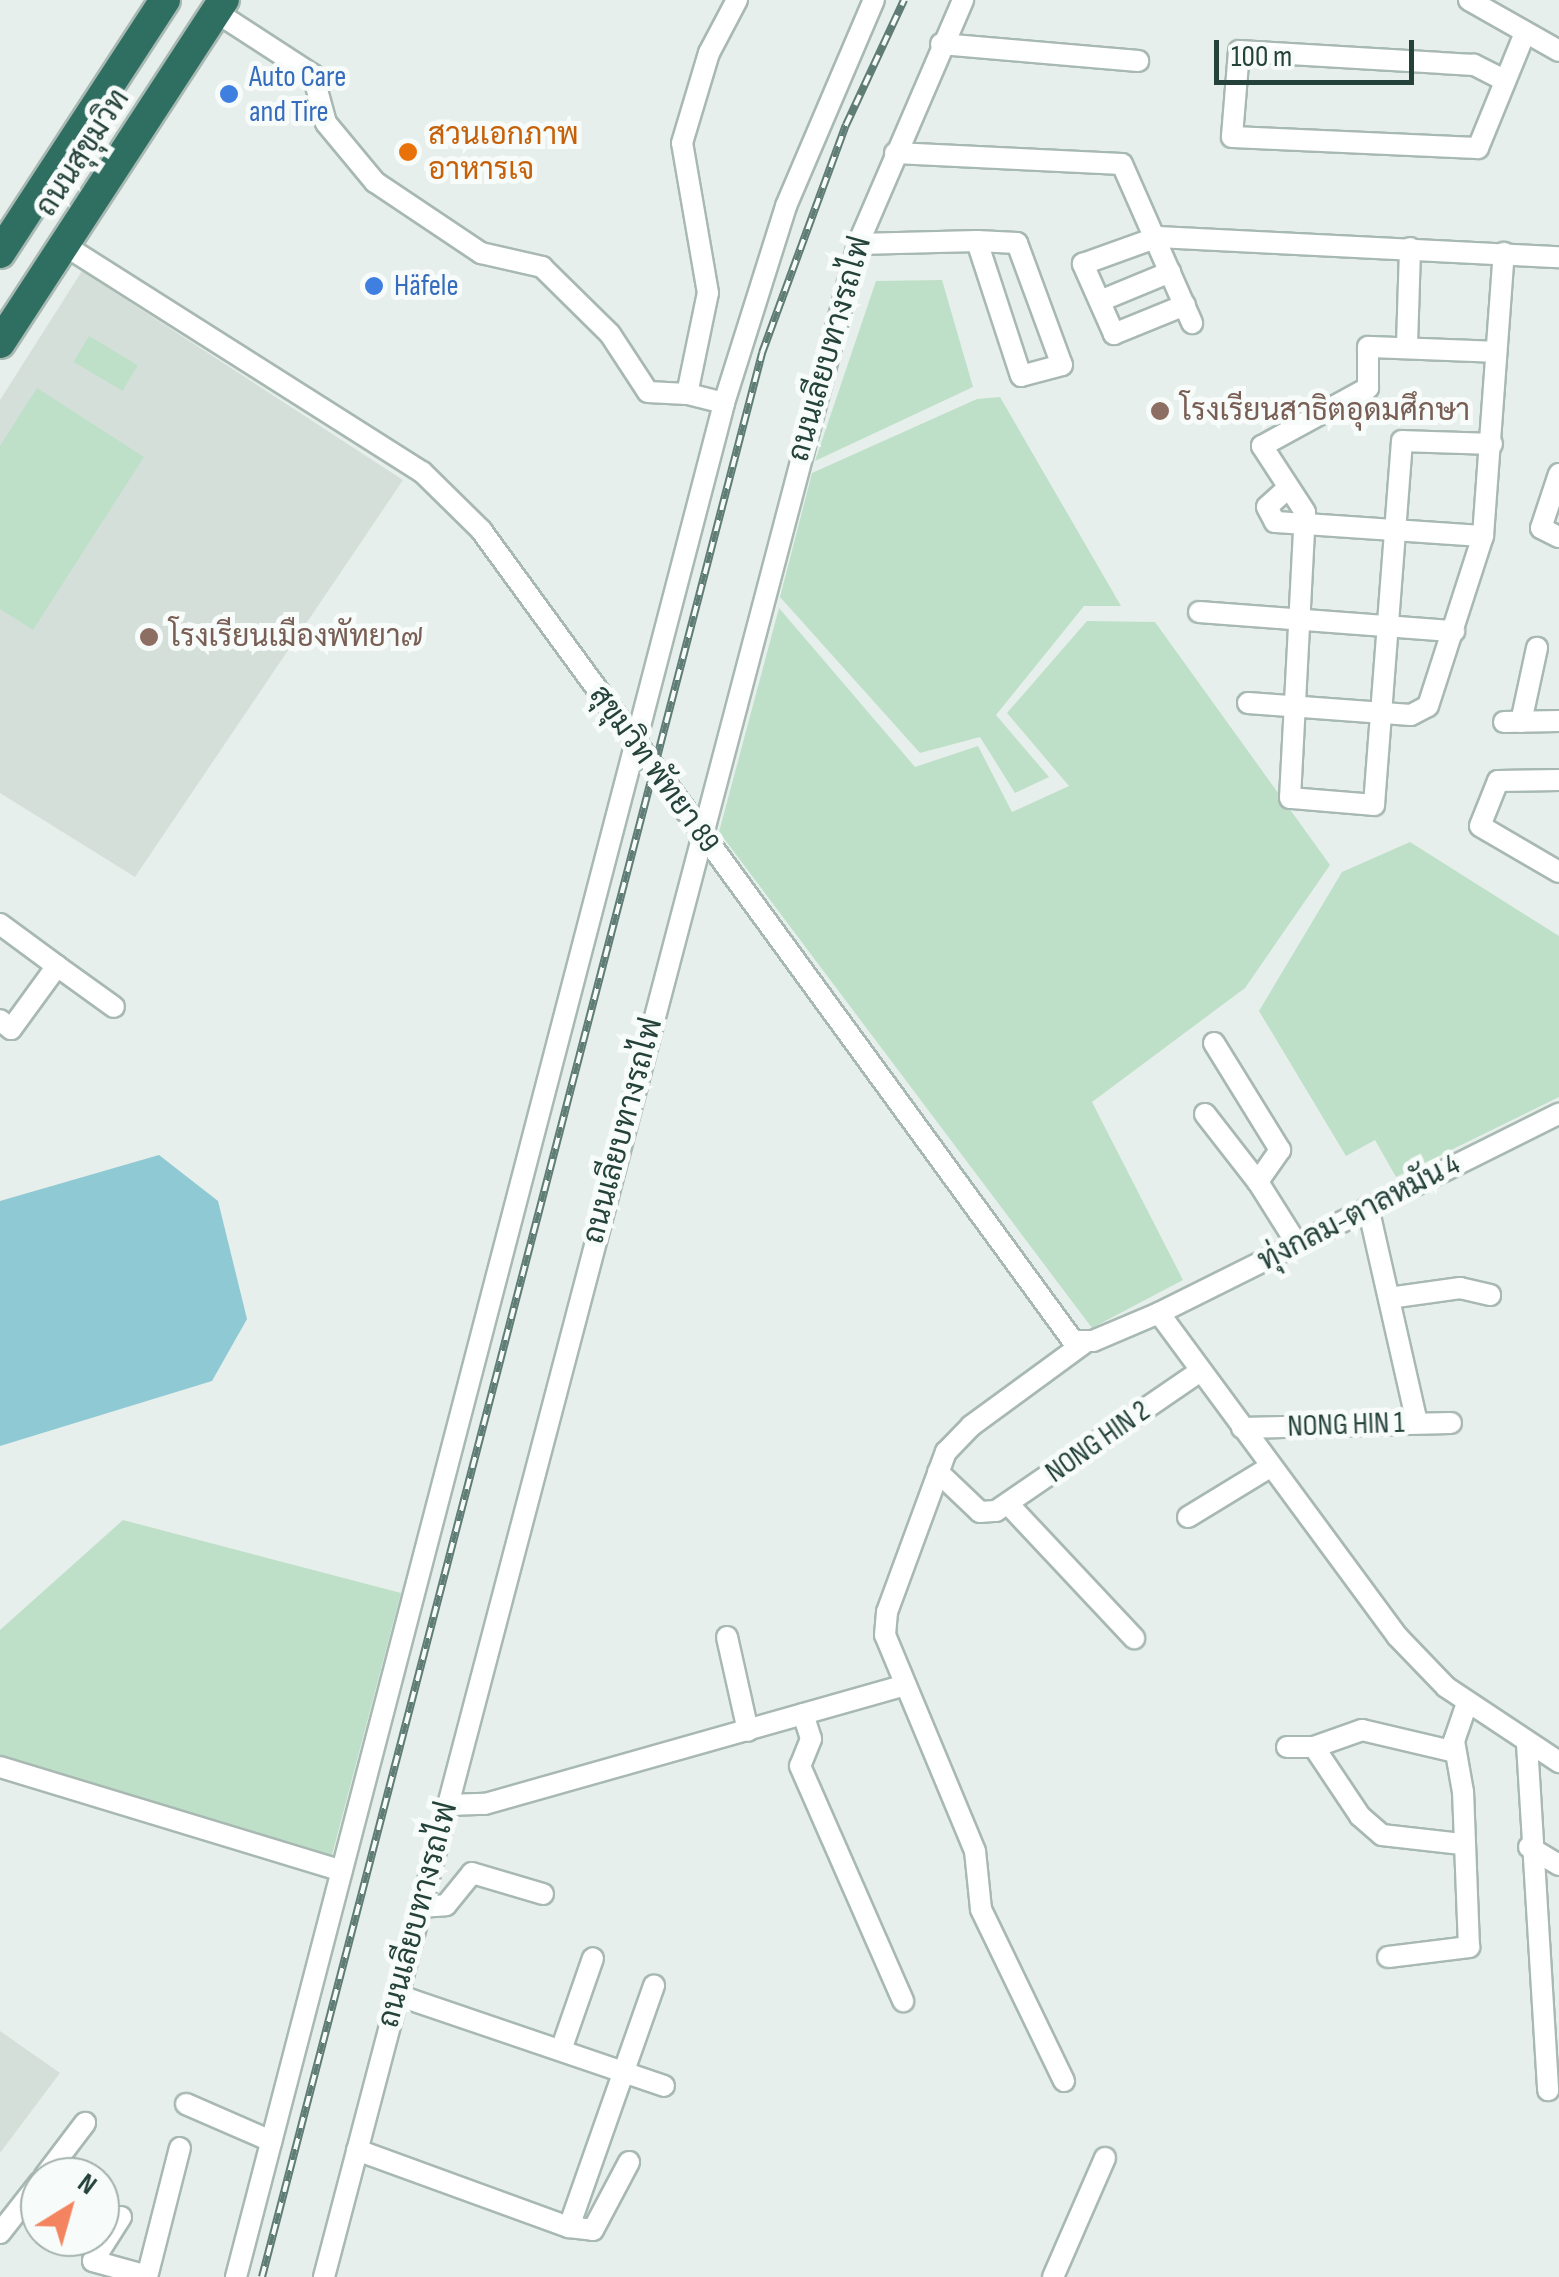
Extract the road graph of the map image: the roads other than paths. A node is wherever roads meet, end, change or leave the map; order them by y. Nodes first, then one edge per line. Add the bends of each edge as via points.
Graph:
1 (165, 0) edge
2 (737, 0) edge
3 (874, 0) edge
4 (964, 0) edge
5 (1469, 0) edge
6 (220, 6) edge
7 (1525, 33) junction
8 (941, 44) junction
9 (1559, 51) edge
10 (1138, 61) dead end
11 (1504, 80) junction
12 (895, 153) junction
13 (1158, 236) junction
14 (978, 241) junction
15 (858, 244) junction
16 (64, 245) junction
17 (1410, 248) junction
18 (0, 253) edge
19 (1504, 253) junction
20 (1559, 258) edge
21 (1170, 272) junction
22 (1100, 301) junction
23 (2, 334) edge
24 (1407, 345) junction
25 (1496, 352) junction
26 (687, 394) junction
27 (724, 403) junction
28 (1492, 444) junction
29 (1559, 474) edge
30 (1300, 524) junction
31 (1394, 529) junction
32 (1550, 532) edge
33 (1483, 536) junction
34 (1199, 612) dead end
35 (1296, 616) junction
36 (1386, 623) junction
37 (1454, 631) junction
38 (1537, 648) dead end
39 (1248, 703) dead end
40 (1291, 710) junction
41 (1382, 714) junction
42 (1559, 720) edge
43 (636, 746) junction
44 (1559, 780) edge
45 (702, 832) junction
46 (1559, 872) edge
47 (0, 924) edge
48 (57, 966) junction
49 (114, 1006) dead end
50 (0, 1020) edge
51 (1214, 1043) dead end
52 (1205, 1114) dead end
53 (1559, 1114) edge
54 (1258, 1182) junction
55 (1368, 1208) junction
56 (1296, 1244) junction
57 (1490, 1295) dead end
58 (1389, 1298) junction
59 (1159, 1314) junction
60 (1082, 1344) junction
61 (1199, 1372) junction
62 (1417, 1423) junction
63 (1451, 1423) dead end
64 (1242, 1428) junction
65 (1270, 1467) junction
66 (938, 1472) junction
67 (1002, 1508) junction
68 (1188, 1517) dead end
69 (727, 1637) dead end
70 (1134, 1638) dead end
71 (902, 1686) junction
72 (1468, 1704) junction
73 (803, 1714) junction
74 (748, 1731) junction
75 (1527, 1744) junction
76 (1314, 1746) junction
77 (1287, 1747) dead end
78 (1454, 1752) junction
79 (1559, 1762) edge
80 (0, 1767) edge
81 (447, 1805) junction
82 (1461, 1844) junction
83 (1529, 1847) junction
84 (1559, 1865) edge
85 (342, 1871) junction
86 (544, 1894) dead end
87 (420, 1906) junction
88 (1388, 1956) dead end
89 (593, 1958) dead end
90 (654, 1985) dead end
91 (397, 1996) junction
92 (903, 2001) dead end
93 (1553, 2048) edge
94 (561, 2050) junction
95 (627, 2073) junction
96 (1064, 2081) dead end
97 (664, 2086) dead end
98 (1548, 2090) dead end
99 (186, 2104) dead end
100 (85, 2123) dead end
101 (271, 2141) junction
102 (180, 2148) dead end
103 (357, 2150) junction
104 (59, 2157) edge
105 (1105, 2158) dead end
106 (629, 2162) dead end
107 (20, 2207) edge
108 (121, 2218) dead end
109 (569, 2227) junction
110 (0, 2233) edge
111 (147, 2276) edge
112 (236, 2277) edge
113 (324, 2277) edge
114 (1054, 2277) edge

1 - 18 highway, ถนนสุขุมวิท
2 - 26 street via 709,53 682,143 708,293
3 - 27 street via 786,206
4 - 8 street, ถนนเลียบทางรถไฟ
5 - 7 street
6 - 16 highway, ถนนสุขุมวิท
6 - 26 street via 313,75 326,123 375,182 481,253 542,267 610,334 648,392
7 - 9 street
7 - 11 street
8 - 10 street
8 - 12 street, ถนนเลียบทางรถไฟ
11 - 11 street via 1474,66 1239,51 1232,137 1478,148
12 - 13 street via 1122,164
12 - 15 street, ถนนเลียบทางรถไฟ
13 - 17 street
13 - 21 street
13 - 22 street via 1083,264
14 - 14 street via 1017,243 1025,250 1062,365 1021,376
14 - 15 street
15 - 45 street, ถนนเลียบทางรถไฟ
16 - 23 highway, ถนนสุขุมวิท
16 - 43 street, สุขุมวิท พัทยา 89 via 422,472 481,530
17 - 19 street
17 - 24 street
19 - 20 street
19 - 25 street
21 - 22 street
21 - 22 street via 1188,314 1114,334
24 - 25 street
24 - 30 street via 1368,346 1368,388 1262,446 1305,512
25 - 28 street
26 - 27 street
27 - 43 street
28 - 31 street via 1402,441
28 - 33 street
29 - 32 street
30 - 31 street
30 - 35 street
31 - 33 street
31 - 36 street
33 - 37 street
34 - 35 street
35 - 36 street
35 - 40 street
36 - 37 street
36 - 41 street
37 - 41 street via 1425,711
38 - 42 street via 1513,722
39 - 40 street
40 - 41 street
40 - 41 street via 1290,798 1374,805
43 - 45 street, สุขุมวิท พัทยา 89
43 - 85 street
44 - 46 street via 1498,780 1480,826
45 - 60 street, สุขุมวิท พัทยา 89 via 1063,1332
45 - 81 street, ถนนเลียบทางรถไฟ
47 - 48 street
48 - 49 street
48 - 50 street via 11,1028
51 - 54 street via 1280,1150
52 - 54 street
53 - 55 street, ทุ่งกลม-ตาลหมัน 4
54 - 56 street
55 - 56 street, ทุ่งกลม-ตาลหมัน 4
55 - 58 street
56 - 59 street, ทุ่งกลม-ตาลหมัน 4
57 - 58 street via 1460,1288
58 - 62 street
59 - 60 street
59 - 61 street
60 - 66 street via 970,1426
61 - 64 street
61 - 67 street, NONG HIN 2
62 - 63 street, NONG HIN 1
62 - 64 street, NONG HIN 1
64 - 65 street
65 - 68 street
65 - 72 street via 1397,1636
66 - 67 street via 980,1512
66 - 71 street via 887,1612 886,1635
67 - 70 street
69 - 74 street
71 - 73 street
71 - 96 street via 975,1851 981,1909
72 - 75 street
72 - 78 street
73 - 74 street
73 - 92 street via 811,1738 800,1766
74 - 81 street via 485,1804
75 - 79 street
75 - 83 street
76 - 77 street
76 - 78 street via 1362,1730
76 - 82 street via 1360,1816 1382,1836
78 - 82 street via 1463,1792
80 - 85 street
81 - 87 street, ถนนเลียบทางรถไฟ
82 - 88 street via 1471,1904 1467,1950
83 - 84 street
83 - 93 street
85 - 101 street
86 - 87 street via 472,1873 446,1905
87 - 91 street, ถนนเลียบทางรถไฟ
89 - 94 street
90 - 95 street
91 - 94 street
91 - 103 street, ถนนเลียบทางรถไฟ
93 - 98 street
94 - 95 street
95 - 97 street
95 - 109 street
99 - 101 street
100 - 104 street
101 - 112 street
102 - 111 street
103 - 109 street
103 - 113 street, ถนนเลียบทางรถไฟ
105 - 114 street
106 - 109 street via 600,2226
107 - 110 street
108 - 111 street via 93,2260

